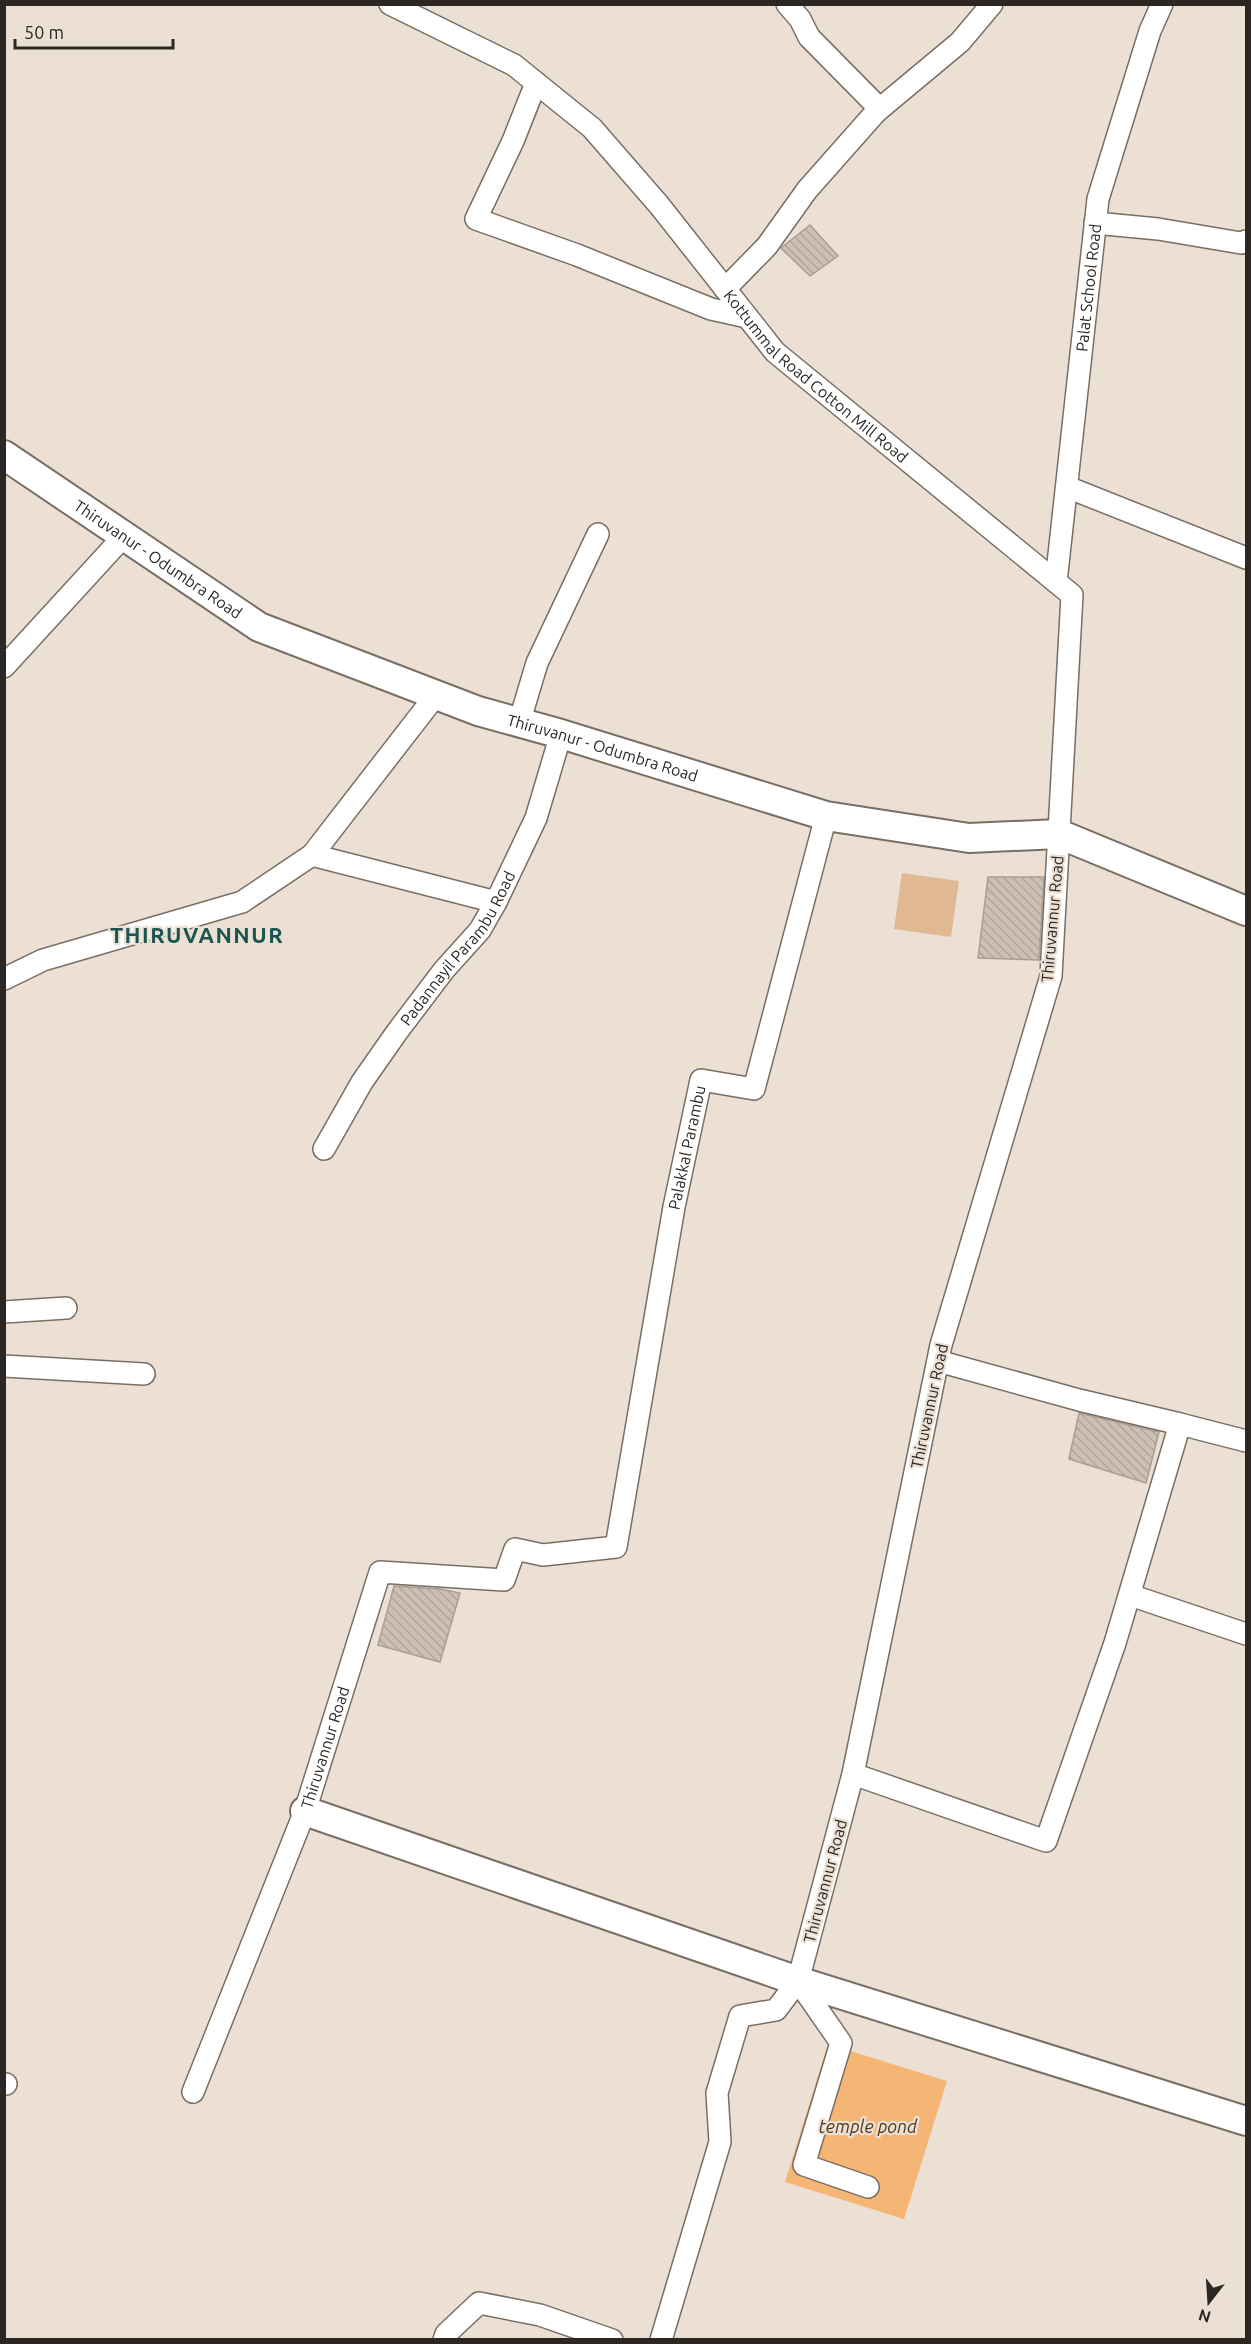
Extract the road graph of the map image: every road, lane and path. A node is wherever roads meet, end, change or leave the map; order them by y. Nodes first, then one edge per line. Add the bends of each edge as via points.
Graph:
1 (390, 4) edge
2 (787, 4) edge
3 (992, 4) edge
4 (1162, 4) edge
5 (536, 83) junction
6 (876, 112) junction
7 (1095, 223) junction
8 (1246, 241) edge
9 (725, 289) junction
10 (747, 317) junction
11 (4, 455) edge
12 (1067, 487) junction
13 (598, 534) dead end
14 (124, 536) junction
15 (1246, 558) edge
16 (1056, 582) junction
17 (4, 667) edge
18 (436, 695) junction
19 (519, 723) junction
20 (561, 734) junction
21 (826, 816) junction
22 (1059, 834) junction
23 (312, 855) junction
24 (496, 902) junction
25 (1246, 911) edge
26 (4, 979) edge
27 (324, 1149) dead end
28 (66, 1308) dead end
29 (4, 1312) edge
30 (938, 1361) junction
31 (4, 1366) edge
32 (144, 1374) dead end
33 (1180, 1424) junction
34 (1246, 1440) edge
35 (616, 1547) joint
36 (1130, 1595) junction
37 (1246, 1634) edge
38 (853, 1774) junction
39 (305, 1811) junction
40 (798, 1981) junction
41 (193, 2092) dead end
42 (1246, 2121) edge
43 (868, 2187) dead end
44 (444, 2340) edge
45 (612, 2340) edge
46 (661, 2340) edge

1 - 5 street, Kottummal Road Cotton Mill Road via 514,65
2 - 6 street via 809,37 875,104
3 - 6 street via 960,42
4 - 7 street, Palat School Road via 1098,199
5 - 9 street, Kottummal Road Cotton Mill Road via 592,128
5 - 10 street via 476,219 711,309
6 - 9 street via 807,190 767,246
7 - 8 street
7 - 12 street, Palat School Road
9 - 10 street, Kottummal Road Cotton Mill Road
10 - 16 street, Kottummal Road Cotton Mill Road via 775,352
11 - 14 main road, Thiruvanur - Odumbra Road
12 - 15 street
12 - 16 street, Palat School Road
13 - 19 street via 537,663
14 - 17 street
14 - 18 main road, Thiruvanur - Odumbra Road via 259,627
16 - 22 street, Kottummal Road Cotton Mill Road via 1072,595
18 - 19 main road, Thiruvanur - Odumbra Road
18 - 23 street
19 - 20 main road, Thiruvanur - Odumbra Road
20 - 21 main road, Thiruvanur - Odumbra Road
20 - 24 street, Padannayil Parambu Road via 536,818
21 - 22 main road, Thiruvanur - Odumbra Road via 969,838
21 - 35 street, Palakkal Parambu via 754,1089 701,1080 674,1207
22 - 25 main road, Thiruvanur - Odumbra Road
22 - 30 street, Thiruvannur Road via 1051,976
23 - 24 street
23 - 26 street via 242,902 43,960
24 - 27 street, Padannayil Parambu Road via 480,930 397,1032
28 - 29 street
30 - 33 street
30 - 38 street, Thiruvannur Road
31 - 32 street
33 - 34 street
33 - 36 street
35 - 39 street, Thiruvannur Road via 543,1555 515,1549 504,1580 380,1572
36 - 37 street
36 - 38 street via 1046,1841
38 - 40 street, Thiruvannur Road
39 - 40 main road, Thiruvannur Road
39 - 41 street
40 - 42 main road, Thiruvannur Road
40 - 43 street via 841,2043 804,2165
40 - 46 street via 776,2010 740,2016 717,2092 720,2142
44 - 45 street via 479,2303 540,2315

